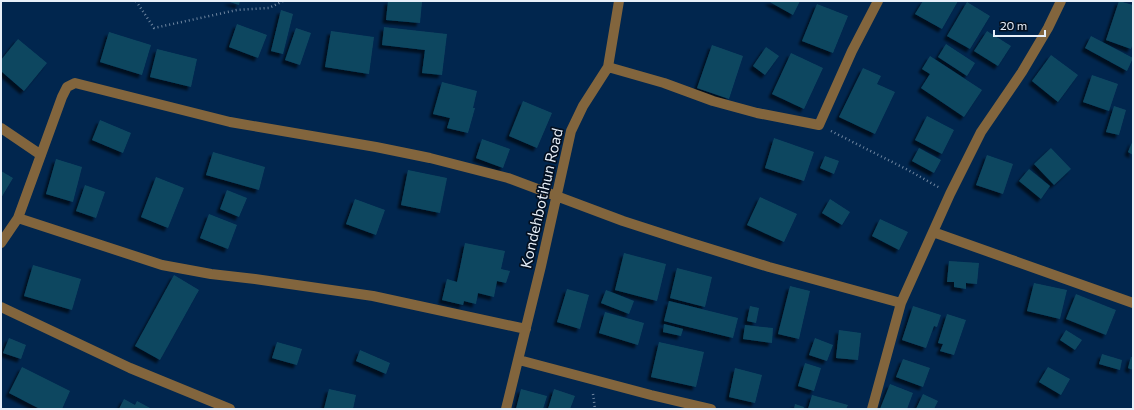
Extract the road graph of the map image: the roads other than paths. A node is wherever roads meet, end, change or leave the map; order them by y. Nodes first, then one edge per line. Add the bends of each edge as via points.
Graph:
1 (620, 1) edge
2 (878, 1) edge
3 (1061, 1) edge
4 (608, 67) junction
5 (1, 128) edge
6 (41, 155) junction
7 (558, 196) junction
8 (18, 218) junction
9 (934, 232) junction
10 (1, 243) edge
11 (1132, 300) edge
12 (901, 303) junction
13 (1, 307) edge
14 (526, 329) junction
15 (519, 360) junction
16 (230, 409) edge
17 (506, 409) edge
18 (711, 409) edge
19 (872, 409) edge

1 - 4 street, Kondehbotihun Road
2 - 4 street via 819,125 713,101 664,83
3 - 9 street via 1022,72 981,132
4 - 7 street, Kondehbotihun Road via 583,106 571,131
5 - 6 street
6 - 7 street via 62,97 67,87 75,83 230,122 430,158 508,178
6 - 8 street
7 - 12 street via 695,244
7 - 14 street, Kondehbotihun Road
8 - 10 street
8 - 14 street via 162,265 373,296
9 - 11 street
9 - 12 street
12 - 19 street
13 - 16 street via 130,368
14 - 15 street, Kondehbotihun Road
15 - 17 street, Kondehbotihun Road
15 - 18 street

